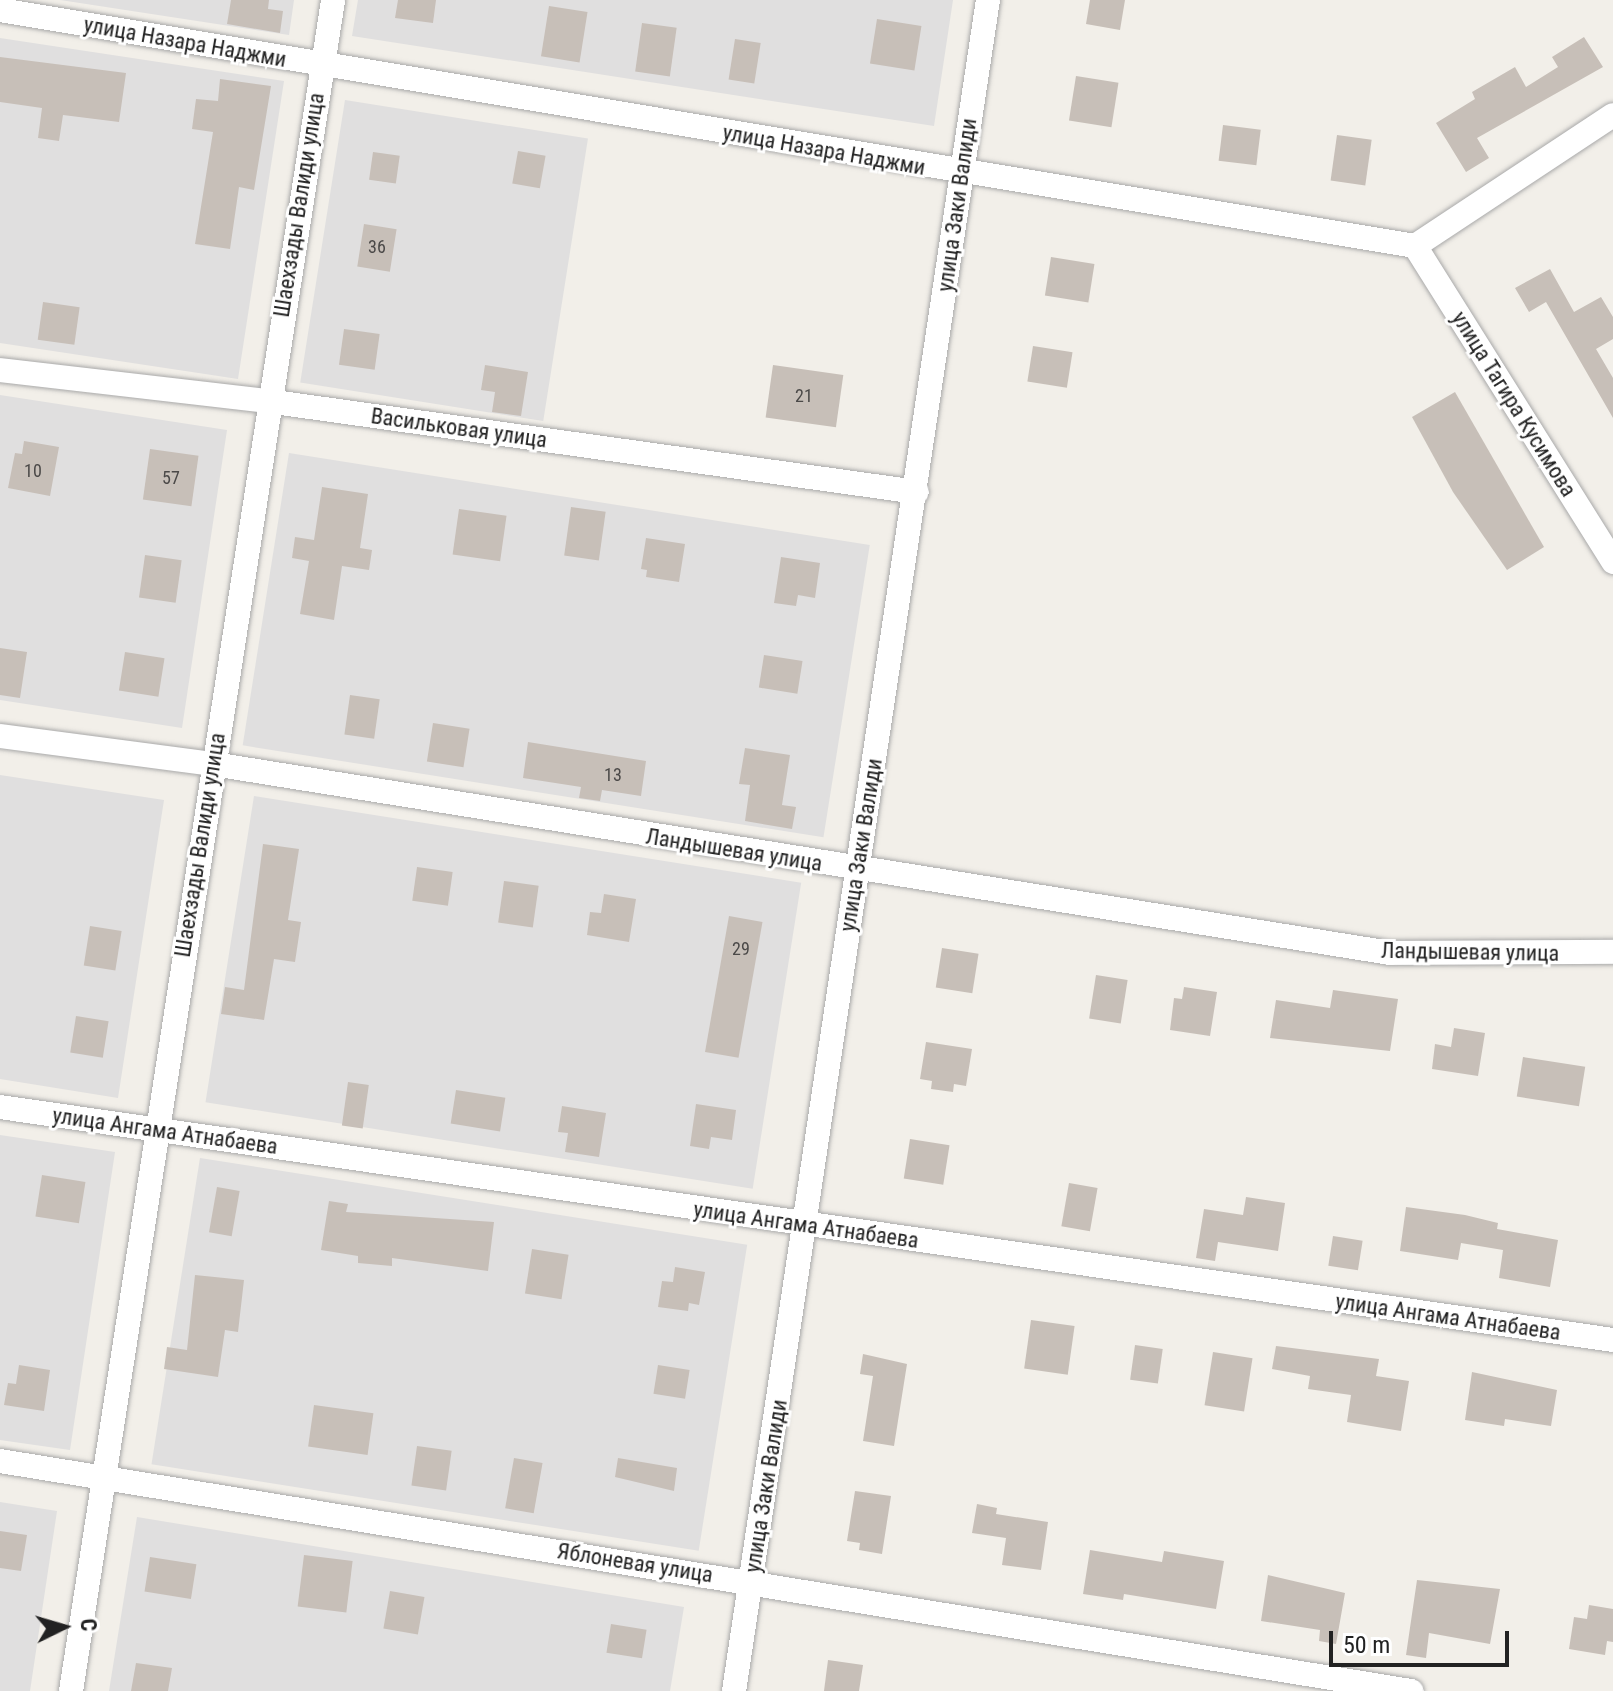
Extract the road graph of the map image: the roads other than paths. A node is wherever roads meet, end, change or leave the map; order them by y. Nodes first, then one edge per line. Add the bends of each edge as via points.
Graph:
1 (333, 0) edge
2 (988, 0) edge
3 (0, 10) edge
4 (322, 66) junction
5 (1613, 115) edge
6 (960, 173) junction
7 (1415, 246) junction
8 (0, 370) edge
9 (267, 401) junction
10 (917, 492) junction
11 (1606, 537) edge
12 (1613, 562) edge
13 (0, 736) edge
14 (213, 764) junction
15 (857, 870) junction
16 (1613, 952) edge
17 (0, 1107) edge
18 (156, 1130) junction
19 (806, 1226) junction
20 (1613, 1340) edge
21 (0, 1461) edge
22 (107, 1477) junction
23 (751, 1582) junction
24 (71, 1691) edge
25 (734, 1691) edge
26 (1411, 1691) edge

1 - 4 street, Шаехзады Валиди улица
2 - 6 street, улица Заки Валиди
3 - 4 street, улица Назара Наджми
4 - 6 street, улица Назара Наджми
4 - 9 street, Шаехзады Валиди улица
5 - 7 street
6 - 7 street, улица Назара Наджми
6 - 10 street, улица Заки Валиди
7 - 11 street, улица Тагира Кусимова
8 - 9 street, Васильковая улица
9 - 10 street, Васильковая улица
9 - 14 street, Шаехзады Валиди улица
10 - 15 street, улица Заки Валиди
11 - 12 street, улица Тагира Кусимова
13 - 14 street, Ландышевая улица
14 - 15 street, Ландышевая улица
14 - 18 street, Шаехзады Валиди улица
15 - 16 street, Ландышевая улица via 1390,953
15 - 19 street, улица Заки Валиди
17 - 18 street, улица Ангама Атнабаева
18 - 19 street, улица Ангама Атнабаева
18 - 22 street, Шаехзады Валиди улица
19 - 20 street, улица Ангама Атнабаева
19 - 23 street, улица Заки Валиди
21 - 22 street, Яблоневая улица
22 - 23 street, Яблоневая улица
22 - 24 street, Шаехзады Валиди улица
23 - 25 street, улица Заки Валиди
23 - 26 street, Яблоневая улица

